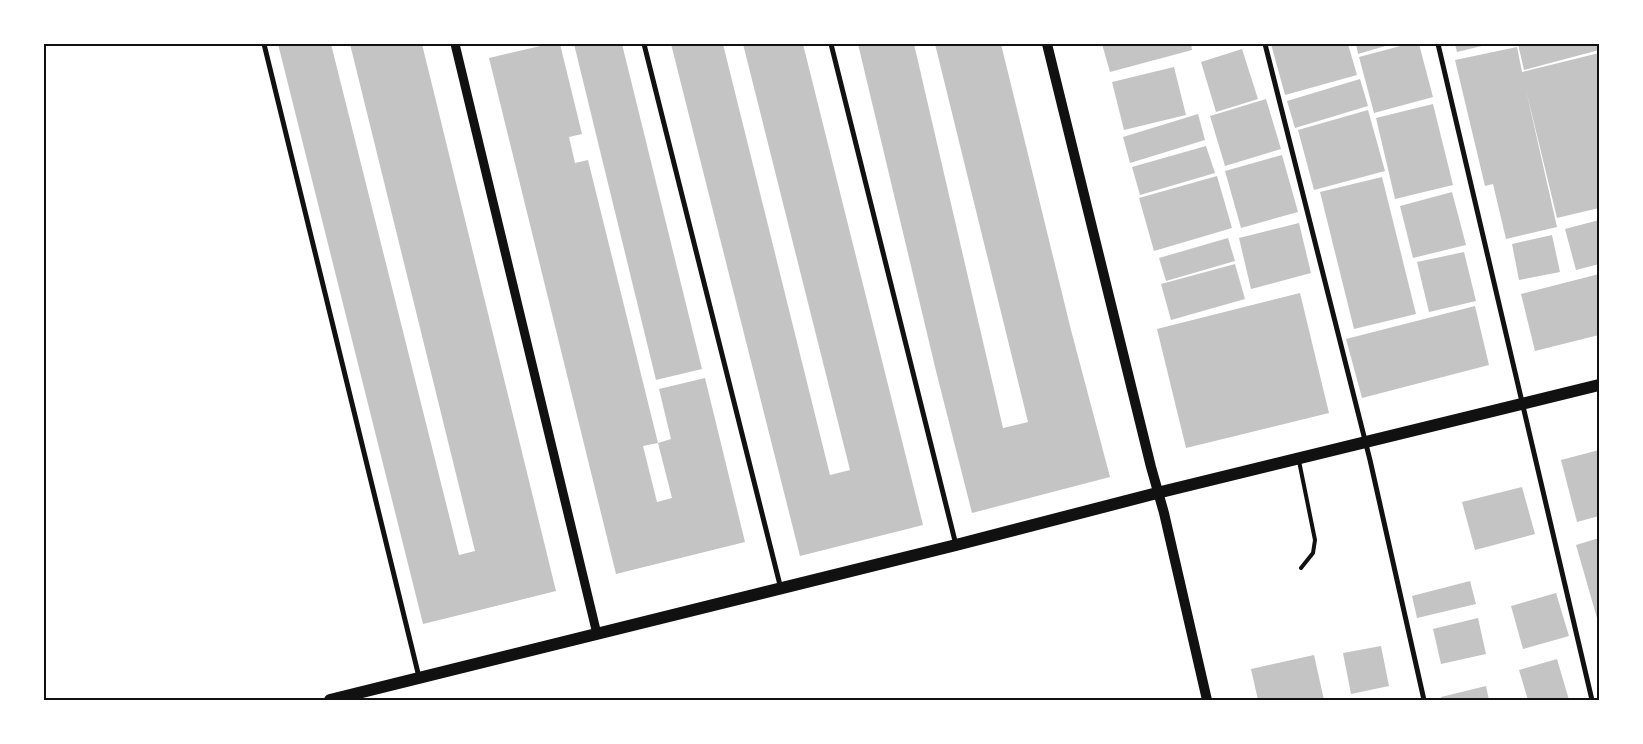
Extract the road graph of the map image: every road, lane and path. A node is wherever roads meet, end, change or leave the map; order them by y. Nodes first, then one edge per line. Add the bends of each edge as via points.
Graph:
1 (264, 44) edge
2 (455, 44) edge
3 (644, 44) edge
4 (832, 44) edge
5 (1047, 44) edge
6 (1265, 44) edge
7 (1438, 44) edge
8 (1599, 385) edge
9 (1522, 403) junction
10 (1365, 442) junction
11 (1298, 459) junction
12 (1158, 493) junction
13 (956, 545) junction
14 (1301, 568) dead end
15 (781, 589) junction
16 (597, 634) junction
17 (419, 678) junction
18 (330, 700) edge
19 (1207, 700) edge
20 (1424, 700) edge
21 (1592, 700) edge

1 - 17 street
2 - 16 street
3 - 15 street
4 - 13 street
5 - 12 main road
6 - 10 street
7 - 9 street
8 - 9 main road
9 - 10 main road
9 - 21 street
10 - 11 main road
10 - 20 street
11 - 12 main road
11 - 14 lane via 1315,540 1313,553
12 - 13 main road
12 - 19 main road
13 - 15 main road
15 - 16 main road
16 - 17 main road
17 - 18 main road

